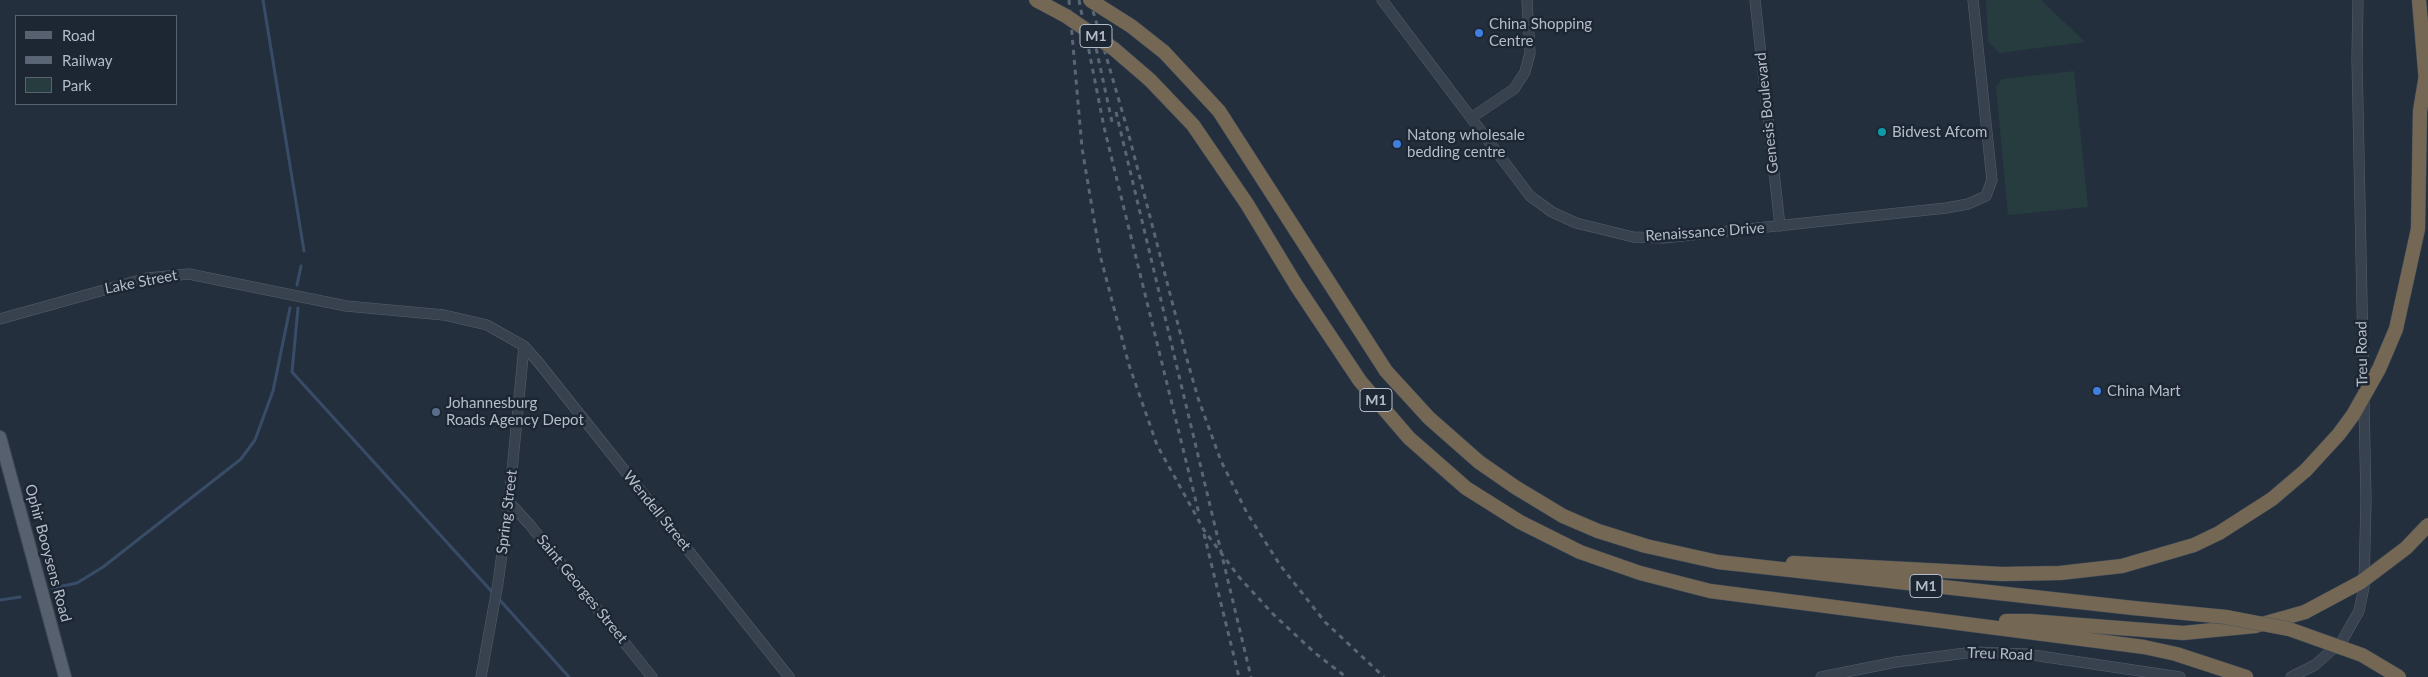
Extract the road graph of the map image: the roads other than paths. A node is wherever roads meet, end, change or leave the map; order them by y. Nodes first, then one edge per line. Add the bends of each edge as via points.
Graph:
1 (1036, 0) edge
2 (1090, 0) edge
3 (1382, 0) edge
4 (1527, 0) edge
5 (1755, 0) edge
6 (1973, 0) edge
7 (2358, 0) edge
8 (2419, 0) edge
9 (2426, 74) junction
10 (2428, 102) edge
11 (1471, 118) junction
12 (1780, 226) junction
13 (0, 319) edge
14 (524, 346) junction
15 (0, 437) edge
16 (509, 502) junction
17 (2428, 525) edge
18 (1718, 562) junction
19 (1975, 624) junction
20 (65, 677) edge
21 (482, 677) edge
22 (652, 677) edge
23 (788, 677) edge
24 (1821, 677) edge
25 (2180, 677) edge
26 (2246, 677) edge
27 (2292, 677) edge
28 (2399, 677) edge

1 - 19 highway, M1, bridge via 1114,48 1193,125 1360,381 1409,438 1466,488 1520,522 1562,543 1648,576 1710,590
2 - 18 highway, M1, bridge via 1164,52 1219,111 1386,370 1429,418 1479,462 1564,516 1646,546
3 - 11 street, Renaissance Drive
4 - 11 street via 1530,53 1525,72 1514,89
5 - 12 street, Genesis Boulevard
6 - 12 street, Renaissance Drive via 1992,180 1990,191 1968,204 1946,208
7 - 27 street, Treu Road via 2366,509 2364,587 2359,611 2342,641 2315,665
8 - 9 highway
9 - 10 highway
9 - 18 highway, bridge via 2420,111 2418,229 2396,329 2379,369 2353,415 2306,470 2272,499 2194,545 2122,566 2060,573 2002,574
11 - 12 street, Renaissance Drive via 1530,196 1552,212 1576,223 1633,237 1663,238
13 - 14 street, Lake Street via 147,278 178,274 224,279 365,308 463,318 486,325
14 - 16 street, Spring Street
14 - 23 street, Wendell Street
15 - 20 main road, Ophir Booysens Road
16 - 21 street, Spring Street
16 - 22 street, Saint Georges Street
17 - 19 highway, bridge via 2406,548 2344,592 2305,612 2255,626 2199,632 2030,621
18 - 28 highway, M1, bridge via 2226,617 2289,629 2362,656
19 - 26 highway, M1 via 2176,654
24 - 25 street, Treu Road via 1896,662 1974,652 2026,654

